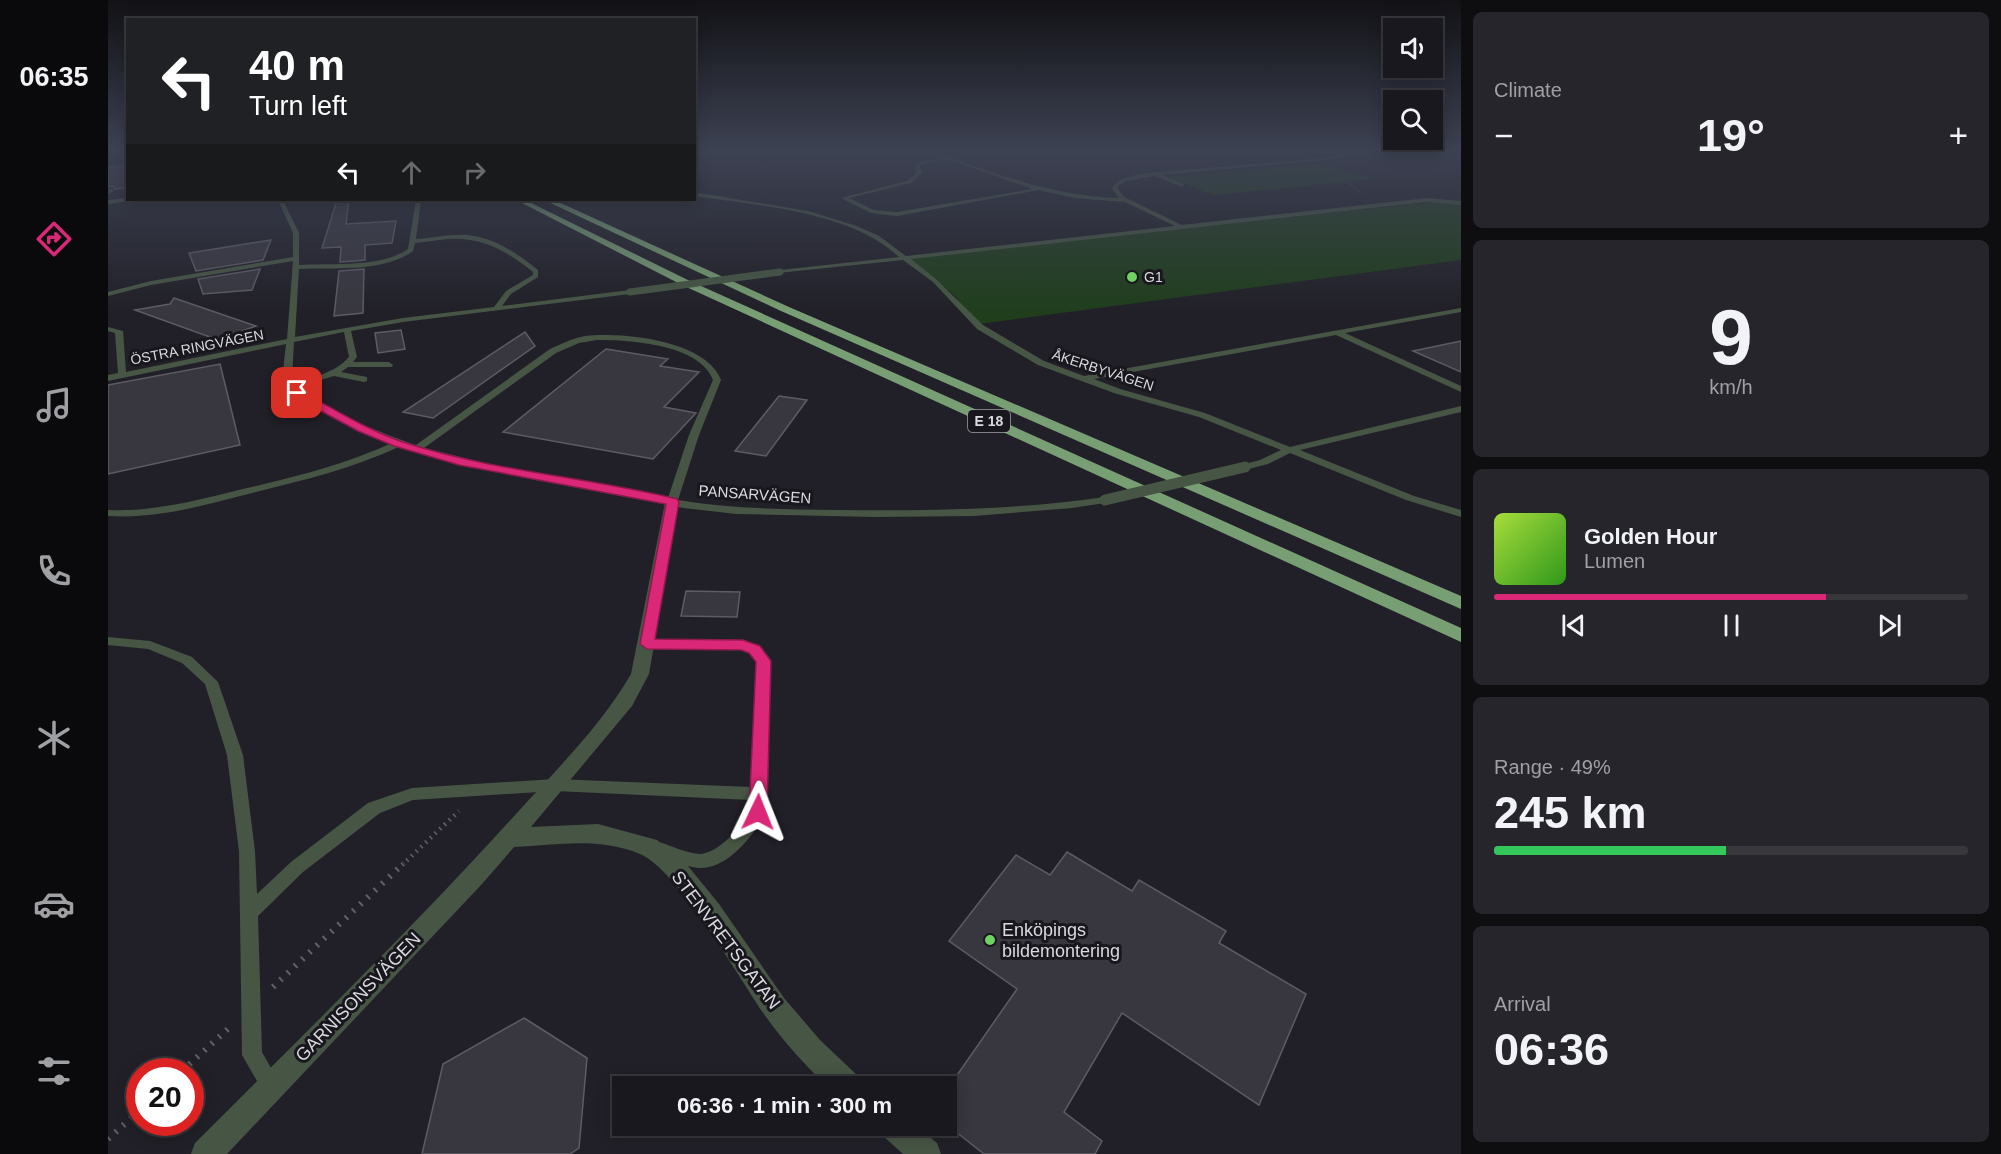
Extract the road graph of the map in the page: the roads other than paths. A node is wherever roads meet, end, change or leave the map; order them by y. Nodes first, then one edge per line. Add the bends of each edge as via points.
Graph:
1 (282, 204) edge
2 (418, 204) edge
3 (528, 204) edge
4 (556, 204) edge
5 (750, 204) edge
6 (856, 204) edge
7 (955, 204) edge
8 (1134, 204) edge
9 (1394, 204) edge
10 (1182, 227) junction
11 (413, 241) junction
12 (903, 256) junction
13 (297, 262) junction
14 (108, 294) edge
15 (497, 309) junction
16 (1461, 310) edge
17 (108, 329) edge
18 (347, 329) junction
19 (1335, 332) junction
20 (291, 341) junction
21 (389, 364) dead end
22 (348, 365) junction
23 (333, 373) junction
24 (122, 375) junction
25 (108, 378) edge
26 (364, 379) dead end
27 (1081, 379) junction
28 (290, 386) junction
29 (1461, 389) edge
30 (1461, 409) edge
31 (398, 444) junction
32 (416, 449) junction
33 (1289, 450) junction
34 (672, 502) junction
35 (108, 513) edge
36 (1461, 514) edge
37 (1461, 603) edge
38 (1461, 636) edge
39 (108, 641) edge
40 (647, 644) junction
41 (555, 785) junction
42 (758, 794) junction
43 (509, 838) junction
44 (649, 847) junction
45 (249, 913) junction
46 (837, 1076) edge
47 (272, 1087) junction
48 (905, 1136) edge
49 (206, 1154) edge
50 (926, 1154) edge

1 - 13 lane via 296,233
2 - 11 lane
3 - 38 highway, E 18 via 686,283
4 - 37 highway, E 18 via 785,309
5 - 12 lane, ÅKERBYVÄGEN via 831,218 877,237
6 - 7 lane via 873,212 897,214
8 - 10 lane
9 - 10 lane, ÖSTRA RINGVÄGEN
10 - 12 lane, ÖSTRA RINGVÄGEN
11 - 13 lane via 411,250 400,258 362,264
11 - 15 lane via 478,239 536,271 531,280 506,292
12 - 15 lane, ÖSTRA RINGVÄGEN, bridge
12 - 27 lane, ÅKERBYVÄGEN via 950,294 980,327 1025,355
13 - 14 lane via 150,283
13 - 20 lane
15 - 18 lane, ÖSTRA RINGVÄGEN
16 - 19 lane
17 - 24 lane via 119,331
18 - 20 lane, ÖSTRA RINGVÄGEN
18 - 22 lane via 353,357
19 - 27 lane
19 - 29 lane
20 - 24 lane, ÖSTRA RINGVÄGEN
20 - 28 lane
21 - 22 lane
22 - 23 lane
23 - 26 lane
23 - 28 lane
24 - 25 lane, ÖSTRA RINGVÄGEN
27 - 33 lane, ÅKERBYVÄGEN via 1202,415
28 - 31 lane, PANSARVÄGEN via 326,409
30 - 33 lane
31 - 32 lane, PANSARVÄGEN
31 - 35 lane via 328,471 169,511 141,515
32 - 34 lane, PANSARVÄGEN via 463,463
32 - 34 lane via 565,345 600,338 658,345 681,350 707,363 717,380
33 - 34 lane, PANSARVÄGEN, bridge via 1264,462 1105,500 1001,513 768,513
33 - 36 lane, ÅKERBYVÄGEN
34 - 40 street, GARNISONSVÄGEN
39 - 45 lane via 150,645 156,654 187,660 211,682 235,755 247,851
40 - 41 street, GARNISONSVÄGEN via 640,674 625,701
40 - 42 lane via 743,645 755,650 764,661
41 - 42 lane
41 - 43 street, GARNISONSVÄGEN
41 - 45 lane via 412,794 374,808 297,867
42 - 44 lane via 758,812 746,831 722,852 700,861
43 - 44 street, STENVRETSGATAN via 598,833
43 - 47 street, GARNISONSVÄGEN
44 - 46 street, STENVRETSGATAN via 680,873 775,1007
45 - 47 lane via 252,1055
47 - 49 street, GARNISONSVÄGEN
48 - 50 street

